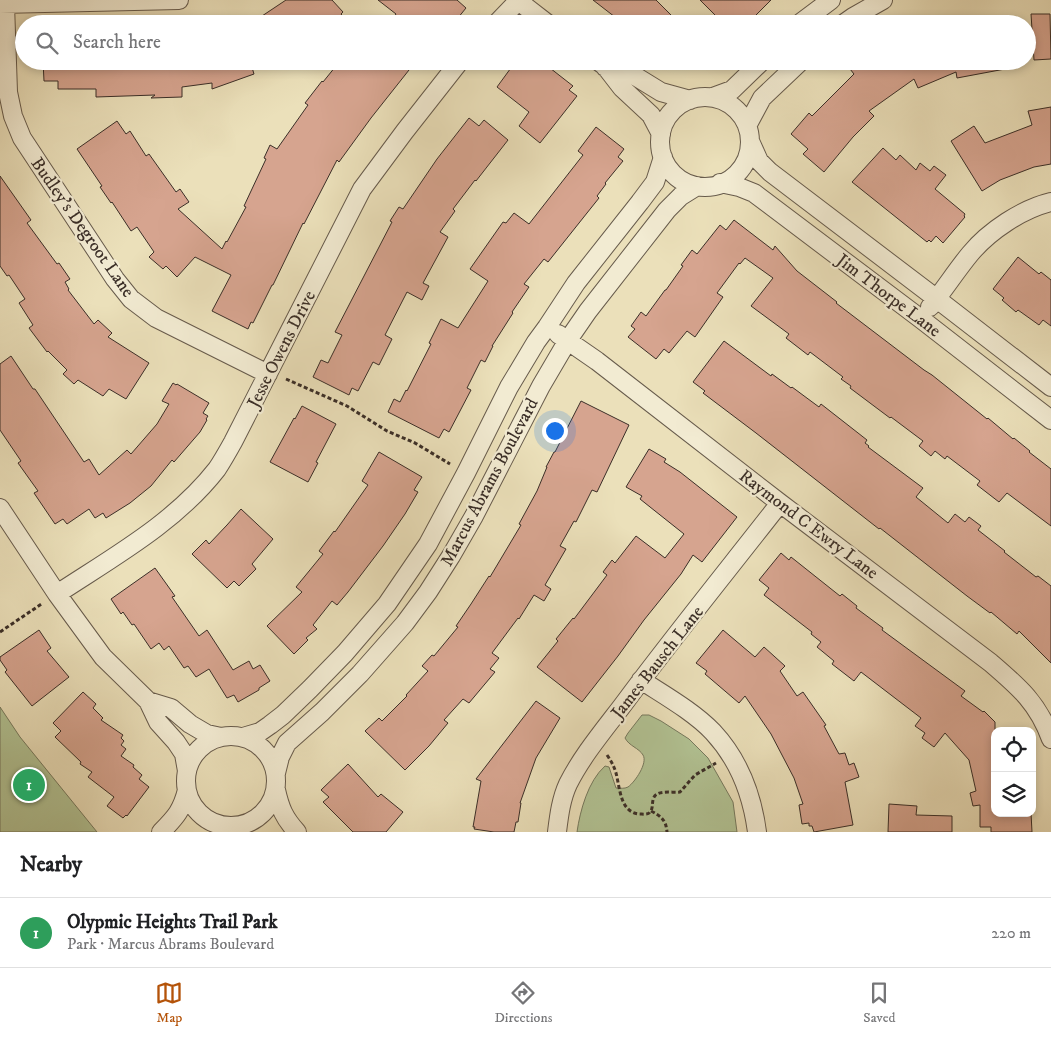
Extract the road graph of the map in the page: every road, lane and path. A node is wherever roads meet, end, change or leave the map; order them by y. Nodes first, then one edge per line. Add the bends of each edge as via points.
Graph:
1 (178, 0) edge
2 (518, 0) edge
3 (831, 0) edge
4 (883, 0) edge
5 (3, 4) edge
6 (504, 15) edge
7 (537, 15) edge
8 (811, 15) edge
9 (857, 15) edge
10 (453, 70) edge
11 (607, 70) edge
12 (618, 70) edge
13 (753, 70) edge
14 (792, 70) edge
15 (713, 98) junction
16 (690, 100) junction
17 (661, 134) junction
18 (749, 134) junction
19 (663, 157) junction
20 (720, 183) junction
21 (697, 186) junction
22 (1051, 202) edge
23 (937, 299) junction
24 (921, 319) junction
25 (547, 327) junction
26 (568, 340) junction
27 (277, 376) junction
28 (1051, 387) edge
29 (1051, 420) edge
30 (456, 467) dead end
31 (780, 503) junction
32 (0, 508) edge
33 (57, 594) junction
34 (0, 632) edge
35 (642, 680) junction
36 (148, 701) junction
37 (221, 737) junction
38 (243, 737) junction
39 (1051, 739) edge
40 (607, 755) dead end
41 (716, 763) dead end
42 (187, 771) junction
43 (276, 781) junction
44 (187, 790) junction
45 (651, 810) junction
46 (220, 825) junction
47 (238, 826) junction
48 (162, 832) edge
49 (199, 832) edge
50 (260, 832) edge
51 (297, 832) edge
52 (557, 832) edge
53 (667, 832) edge
54 (757, 832) edge

1 - 5 street
2 - 6 street
2 - 7 street
3 - 8 street
4 - 9 street
5 - 27 street, Budley's Degroot Lane via 12,116 22,138 115,278 131,299 156,318
10 - 27 street, Jesse Owens Drive via 362,189
11 - 17 street via 651,115
12 - 16 street via 661,92
13 - 15 street via 732,90
14 - 18 street via 762,98
15 - 16 street
15 - 18 street via 734,108 744,119
16 - 17 street via 671,113
17 - 19 street
18 - 20 street via 744,164 734,176
18 - 23 street, Jim Thorpe Lane via 759,161 770,172
19 - 21 street via 676,176
19 - 25 street, Marcus Abrams Boulevard via 655,182 576,283
20 - 21 street
20 - 24 street, Jim Thorpe Lane via 754,193
21 - 26 street, Marcus Abrams Boulevard via 667,210
22 - 23 street via 1023,213 994,231 970,253
23 - 24 street
23 - 28 street, Jim Thorpe Lane
24 - 29 street, Jim Thorpe Lane
25 - 26 street, Raymond C Ewry Lane
25 - 38 street, Marcus Abrams Boulevard via 509,387 428,544 387,604 345,653 283,715 260,732
26 - 31 street, Raymond C Ewry Lane
26 - 43 street, Marcus Abrams Boulevard via 474,516 428,592 360,674 287,743 280,757
27 - 30 path via 347,406
27 - 33 street, Jesse Owens Drive via 218,468 202,487 143,537
31 - 35 street, James Bausch Lane
31 - 39 street, Raymond C Ewry Lane via 1018,686 1033,702
32 - 33 street
33 - 34 path
33 - 36 street via 103,657
35 - 52 street, James Bausch Lane via 595,742 567,786
35 - 54 street via 712,731 730,753 752,800
36 - 37 street via 171,708 207,734
36 - 42 street via 158,722 184,754
37 - 38 street
37 - 42 street via 199,749
38 - 43 street via 265,750 272,761
40 - 45 path via 616,771 626,808 636,813
41 - 45 path via 695,776 680,792 656,794
42 - 44 street
43 - 47 street via 271,803 262,814
43 - 51 street via 281,809
44 - 46 street via 198,812
44 - 48 street via 177,815
45 - 53 path via 663,818
46 - 47 street
46 - 49 street
47 - 50 street

